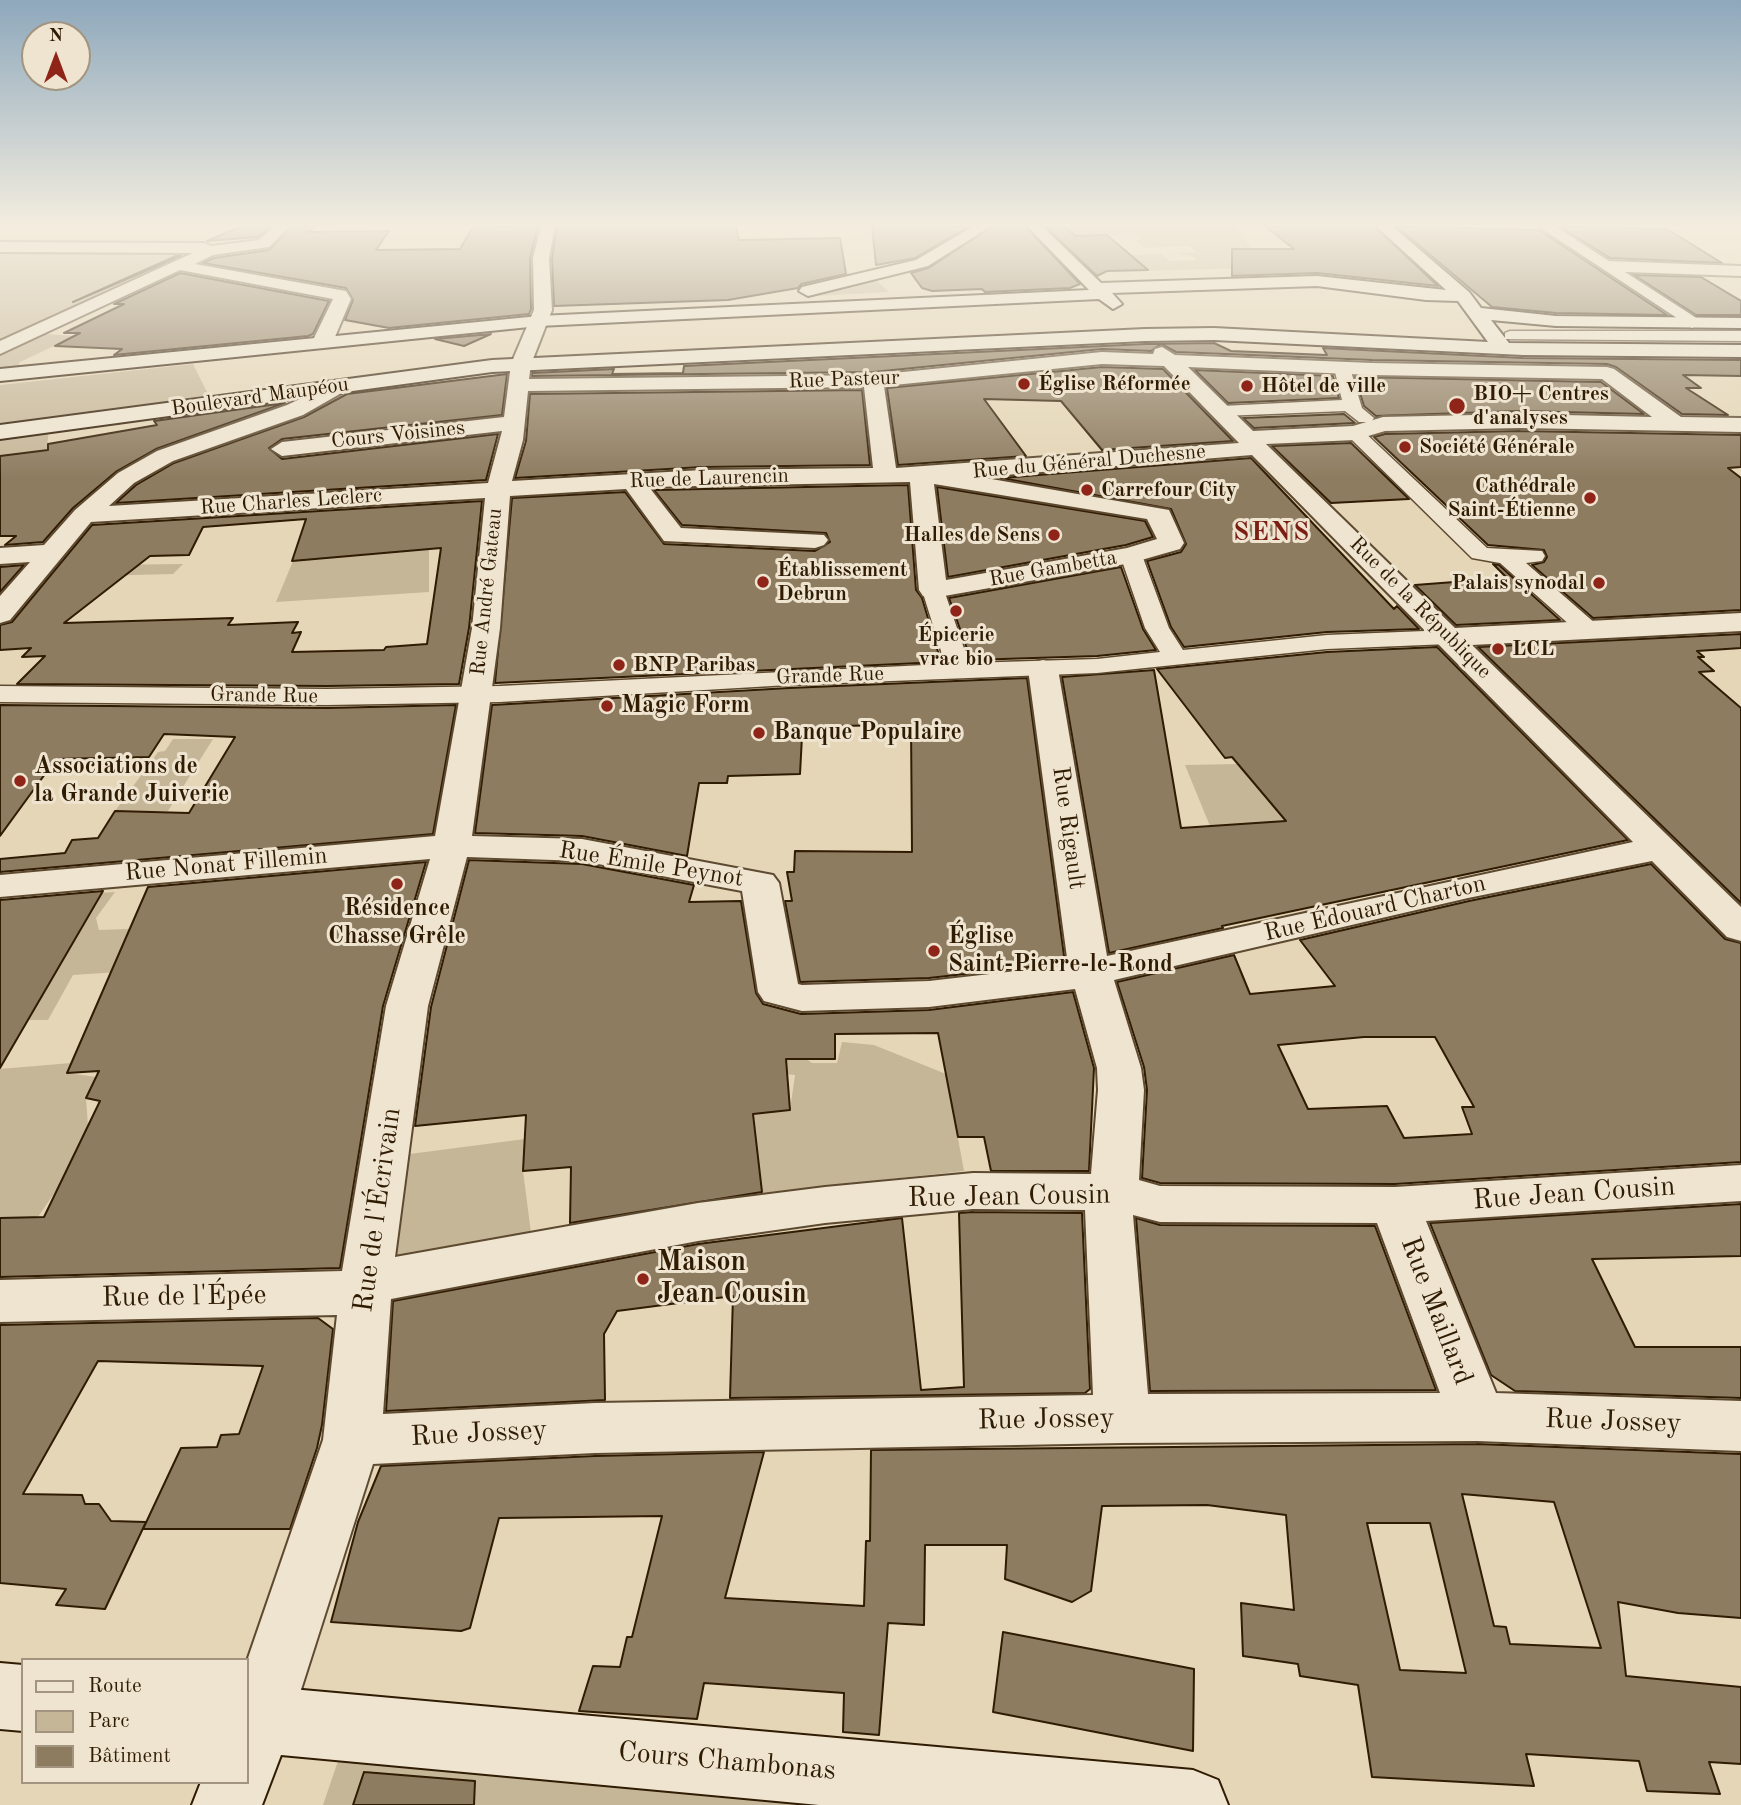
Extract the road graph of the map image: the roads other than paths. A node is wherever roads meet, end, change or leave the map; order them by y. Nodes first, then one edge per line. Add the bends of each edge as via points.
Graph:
1 (81, 310) edge
2 (337, 310) edge
3 (543, 310) edge
4 (764, 310) edge
5 (1120, 310) edge
6 (1445, 310) edge
7 (1476, 310) edge
8 (1672, 310) edge
9 (1479, 313) junction
10 (539, 321) junction
11 (1692, 323) junction
12 (1741, 323) edge
13 (1145, 335) junction
14 (1741, 336) edge
15 (325, 340) junction
16 (1506, 342) junction
17 (1464, 346) junction
18 (0, 348) edge
19 (1741, 351) edge
20 (1170, 360) junction
21 (1342, 368) junction
22 (1516, 372) junction
23 (0, 374) edge
24 (519, 374) junction
25 (873, 381) junction
26 (338, 387) junction
27 (1352, 405) junction
28 (1222, 411) junction
29 (513, 423) junction
30 (1383, 424) junction
31 (1677, 425) junction
32 (1741, 425) edge
33 (0, 432) edge
34 (1355, 433) junction
35 (1252, 443) junction
36 (282, 449) dead end
37 (886, 474) junction
38 (921, 475) junction
39 (633, 482) junction
40 (498, 489) junction
41 (84, 515) junction
42 (799, 540) dead end
43 (50, 553) junction
44 (1131, 555) junction
45 (0, 556) edge
46 (1534, 556) dead end
47 (1507, 558) junction
48 (933, 590) junction
49 (0, 614) edge
50 (1741, 622) edge
51 (1588, 629) junction
52 (1449, 637) junction
53 (1177, 659) junction
54 (1043, 669) junction
55 (960, 672) junction
56 (0, 694) edge
57 (476, 695) junction
58 (452, 846) junction
59 (1660, 848) junction
60 (0, 886) edge
61 (1741, 929) edge
62 (1091, 971) junction
63 (1741, 1183) edge
64 (1114, 1192) junction
65 (1395, 1205) junction
66 (366, 1283) junction
67 (0, 1301) edge
68 (1477, 1417) junction
69 (1122, 1419) junction
70 (1741, 1426) edge
71 (352, 1440) junction
72 (0, 1696) edge
73 (21, 1698) edge
74 (251, 1731) edge
75 (235, 1784) edge
76 (227, 1805) edge
77 (1193, 1805) edge

1 - 18 street
2 - 15 street
3 - 10 street, Rue André Gateau
4 - 10 street, Boulevard Maupéou
5 - 13 street, Rue de la République
6 - 17 street
7 - 9 street
8 - 11 street
9 - 11 street via 1535,320
9 - 16 street
10 - 15 street, Boulevard Maupéou
10 - 24 street, Rue André Gateau
11 - 12 street
13 - 17 street
13 - 20 street, Rue de la République
13 - 24 street
14 - 16 street
15 - 23 street, Boulevard Maupéou
16 - 17 street
16 - 19 street
16 - 22 street
20 - 21 street, Rue Pasteur
20 - 25 street, Rue Pasteur via 1102,358
20 - 28 street, Rue de la République
21 - 22 street, Rue Pasteur
21 - 27 street
22 - 31 street, Rue Pasteur via 1607,373
24 - 25 street, Rue Pasteur
24 - 26 street, Boulevard Maupéou
24 - 29 street, Rue André Gateau
25 - 37 street
26 - 33 street, Boulevard Maupéou
26 - 41 street via 295,410 165,456 125,478
27 - 28 street
27 - 30 street via 1362,418
28 - 35 street, Rue de la République
29 - 36 street, Cours Voisines
29 - 40 street, Rue André Gateau
30 - 31 street, Rue du Général Duchesne
30 - 34 street, Rue du Général Duchesne
31 - 32 street, Rue du Général Duchesne
34 - 35 street, Rue du Général Duchesne
34 - 47 street via 1480,552
35 - 38 street, Rue du Général Duchesne
35 - 52 street, Rue de la République
37 - 38 street, Rue de Laurencin
37 - 39 street, Rue de Laurencin
38 - 44 street, Rue Gambetta via 1160,515 1171,543
38 - 48 street
39 - 40 street, Rue de Laurencin
39 - 42 street via 673,536
40 - 41 street, Rue Charles Leclerc
40 - 57 street, Rue André Gateau
41 - 43 street
43 - 45 street
43 - 49 street
44 - 48 street, Rue Gambetta
44 - 53 street via 1157,628
46 - 47 street
47 - 51 street
48 - 55 street
50 - 51 street
51 - 52 street
52 - 53 street, Grande Rue via 1327,642
52 - 59 street, Rue de la République
53 - 54 street, Grande Rue
54 - 55 street, Grande Rue
54 - 62 street, Rue Rigault
55 - 57 street, Grande Rue
56 - 57 street, Grande Rue
57 - 58 street, Rue de l'Écrivain
58 - 60 street, Rue Nonat Fillemin
58 - 62 street, Rue Émile Peynot via 582,850 760,883 779,992 789,996 929,994 1062,979
58 - 66 street, Rue de l'Écrivain via 407,1006
59 - 61 street, Rue de la République
59 - 62 street, Rue Édouard Charton
62 - 64 street, Rue Rigault via 1119,1068
63 - 65 street, Rue Jean Cousin
64 - 65 street, Rue Jean Cousin via 1160,1204
64 - 66 street, Rue Jean Cousin via 972,1191 825,1205 698,1222
64 - 69 street, Rue Rigault via 1108,1215
65 - 68 street, Rue Maillard
66 - 67 street, Rue de l'Épée via 340,1294
66 - 71 street, Rue de l'Écrivain
68 - 69 street, Rue Jossey
68 - 70 street, Rue Jossey
69 - 71 street, Rue Jossey via 595,1428
71 - 74 street, Rue de l'Écrivain
72 - 73 street
74 - 77 street, Cours Chambonas
75 - 76 street

